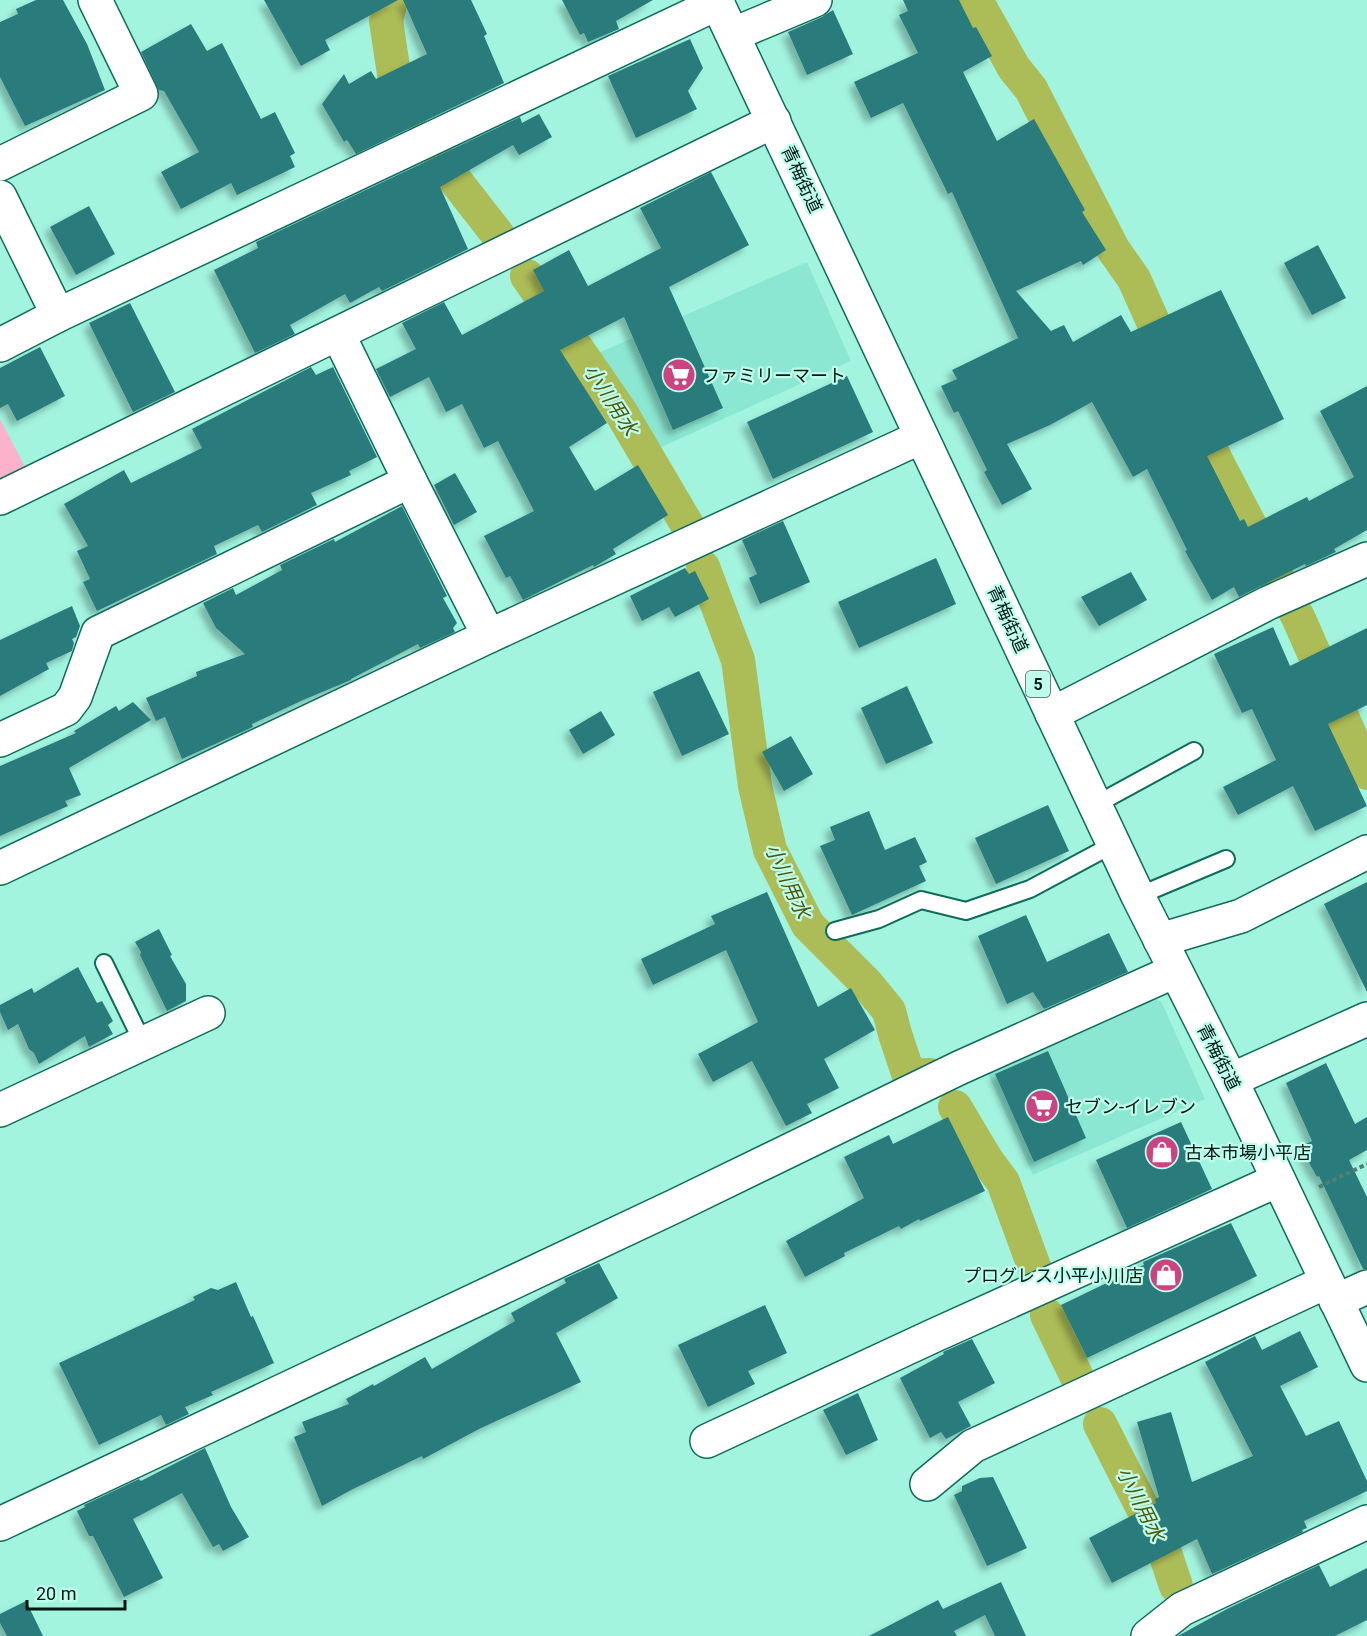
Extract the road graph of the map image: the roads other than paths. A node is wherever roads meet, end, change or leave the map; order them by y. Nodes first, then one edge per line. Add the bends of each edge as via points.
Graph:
1 (95, 0) edge
2 (815, 0) edge
3 (717, 1) edge
4 (734, 34) junction
5 (774, 121) junction
6 (0, 164) edge
7 (0, 197) edge
8 (58, 315) junction
9 (338, 333) junction
10 (0, 345) edge
11 (921, 436) junction
12 (410, 481) junction
13 (0, 498) edge
14 (1367, 559) edge
15 (489, 636) junction
16 (1052, 714) junction
17 (0, 740) edge
18 (1194, 751) dead end
19 (1095, 805) junction
20 (1114, 844) junction
21 (1367, 852) edge
22 (1226, 859) dead end
23 (0, 868) edge
24 (1138, 896) junction
25 (835, 931) dead end
26 (1160, 940) junction
27 (104, 963) dead end
28 (1176, 971) junction
29 (208, 1013) dead end
30 (1367, 1019) edge
31 (143, 1043) junction
32 (1231, 1080) junction
33 (0, 1110) edge
34 (1278, 1180) junction
35 (1367, 1287) edge
36 (1331, 1291) junction
37 (1367, 1365) edge
38 (707, 1441) dead end
39 (927, 1484) dead end
40 (1367, 1522) edge
41 (0, 1524) edge
42 (1149, 1636) edge

1 - 6 street via 141,94
2 - 4 street
3 - 4 street, 青梅街道 / 5
3 - 8 street
4 - 5 street, 青梅街道 / 5
5 - 9 street
5 - 11 street, 青梅街道 / 5
7 - 8 street
8 - 10 street
9 - 12 street
9 - 13 street
11 - 15 street
11 - 16 street, 青梅街道 / 5
12 - 15 street
12 - 17 street via 98,633 75,697 66,709
14 - 16 street via 1304,585
15 - 23 street
16 - 19 street, 青梅街道 / 5
18 - 19 lane
19 - 20 street, 青梅街道 / 5
20 - 24 street, 青梅街道 / 5
20 - 25 lane via 1030,889 966,911 921,900 879,919
21 - 26 street via 1241,915
22 - 24 lane
24 - 26 street, 青梅街道 / 5
26 - 28 street, 青梅街道 / 5
27 - 31 lane
28 - 32 street, 青梅街道 / 5
28 - 41 street via 958,1068
29 - 31 street
30 - 32 street
31 - 33 street
32 - 34 street, 青梅街道 / 5
34 - 36 street, 青梅街道 / 5
34 - 38 street
35 - 36 street
36 - 37 street, 青梅街道 / 5
36 - 39 street via 973,1446
40 - 42 street via 1182,1609

